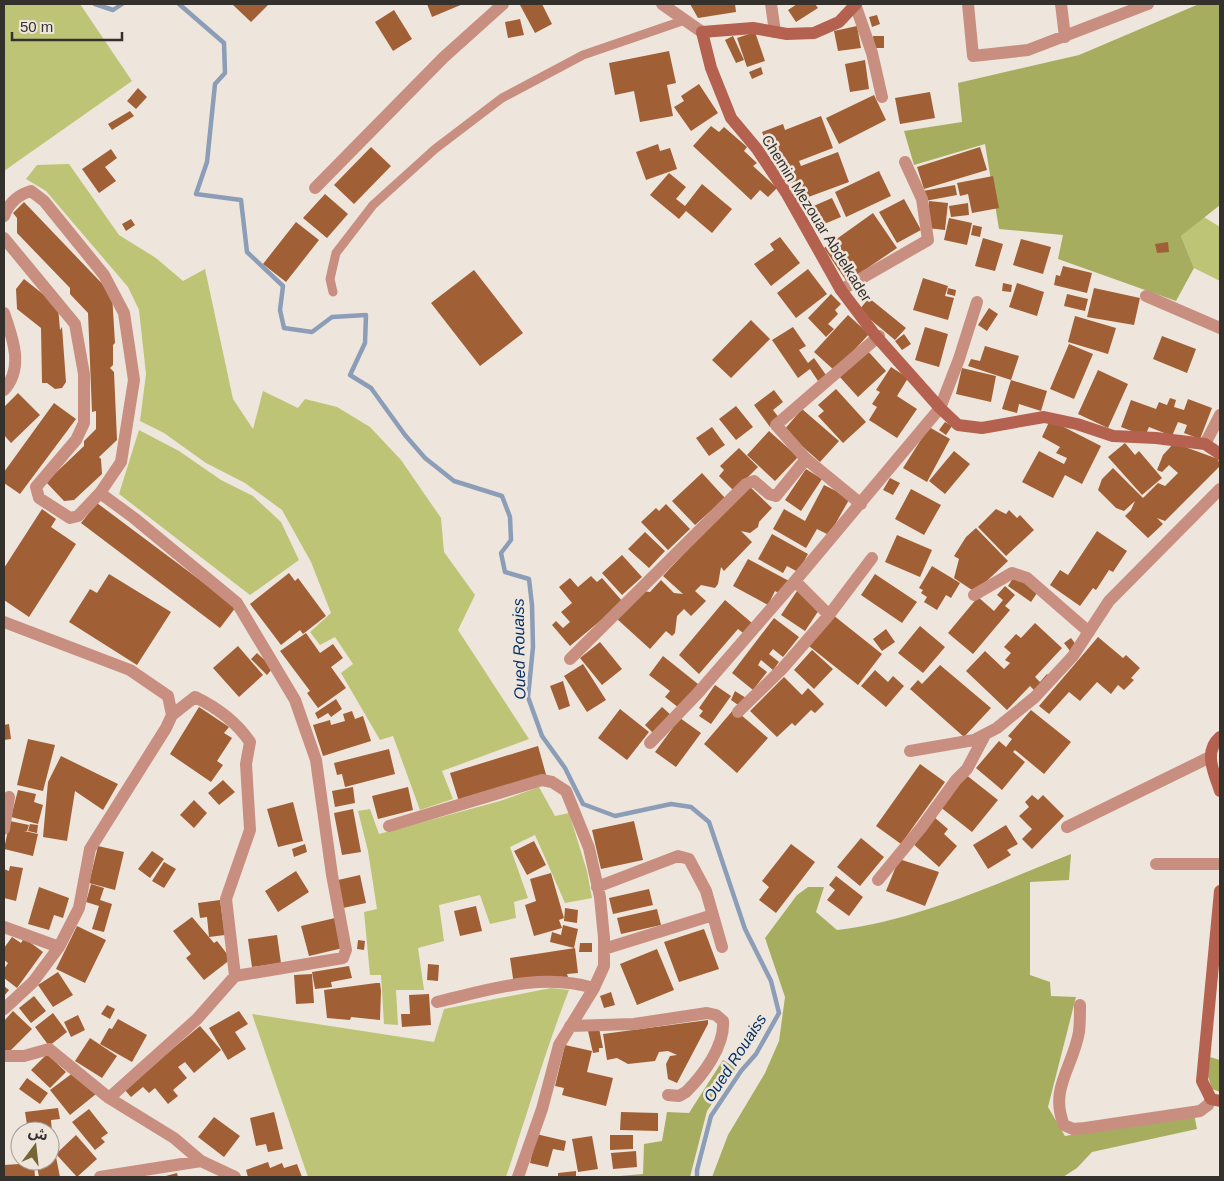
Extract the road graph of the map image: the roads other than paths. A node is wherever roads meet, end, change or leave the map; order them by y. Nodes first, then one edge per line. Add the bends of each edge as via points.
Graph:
1 (503, 4) edge
2 (662, 4) edge
3 (771, 4) edge
4 (855, 4) edge
5 (968, 4) edge
6 (1061, 4) edge
7 (1148, 4) edge
8 (684, 20) junction
9 (702, 32) junction
10 (775, 32) junction
11 (1064, 37) junction
12 (882, 97) dead end
13 (906, 162) dead end
14 (315, 188) dead end
15 (4, 216) edge
16 (4, 238) edge
17 (841, 290) junction
18 (333, 292) dead end
19 (1146, 296) dead end
20 (977, 302) dead end
21 (4, 313) edge
22 (1220, 328) edge
23 (879, 336) junction
24 (4, 390) edge
25 (940, 408) junction
26 (1220, 415) edge
27 (1205, 444) junction
28 (1220, 454) edge
29 (806, 459) junction
30 (1220, 489) edge
31 (100, 493) junction
32 (861, 504) junction
33 (872, 558) dead end
34 (795, 581) junction
35 (974, 596) dead end
36 (830, 615) junction
37 (4, 622) edge
38 (1089, 632) junction
39 (570, 659) dead end
40 (738, 712) dead end
41 (172, 715) junction
42 (985, 734) junction
43 (1220, 736) edge
44 (650, 743) dead end
45 (910, 750) dead end
46 (1210, 757) junction
47 (1220, 791) edge
48 (9, 797) dead end
49 (389, 826) dead end
50 (1068, 827) dead end
51 (4, 829) edge
52 (1156, 864) dead end
53 (1220, 864) edge
54 (878, 880) dead end
55 (597, 887) junction
56 (1220, 891) edge
57 (713, 915) junction
58 (4, 927) edge
59 (59, 947) junction
60 (722, 947) dead end
61 (604, 949) junction
62 (235, 976) junction
63 (594, 988) junction
64 (437, 1002) dead end
65 (1080, 1005) dead end
66 (4, 1009) edge
67 (570, 1026) junction
68 (4, 1056) edge
69 (668, 1095) dead end
70 (109, 1098) junction
71 (1216, 1100) edge
72 (202, 1162) junction
73 (100, 1177) edge
74 (235, 1177) edge
75 (518, 1177) edge

1 - 14 street via 444,57
2 - 8 street
3 - 10 street
4 - 10 street via 839,22 814,33
4 - 12 street via 872,53
5 - 11 street via 973,56 1028,50
6 - 11 street
7 - 11 street
8 - 9 street
8 - 18 lane via 583,55 502,98 434,149 372,205 336,253 330,279
9 - 10 street via 754,28
9 - 17 street, Chemin Mezouar Abdelkader via 710,68 731,118 757,149 787,194
13 - 17 street via 922,199 928,240
15 - 31 street via 8,205 20,194 31,191 44,201 104,275 124,313 134,380 122,462
16 - 31 street via 75,324 84,374 84,423 76,440 36,487 39,498 70,518 78,516
17 - 23 street, Chemin Mezouar Abdelkader
19 - 22 street
20 - 25 street
21 - 24 street via 16,366 11,382
23 - 25 street, Chemin Mezouar Abdelkader
23 - 29 street via 776,425
25 - 27 street, Chemin Mezouar Abdelkader via 958,425 982,428 1044,417 1114,436
25 - 32 street
26 - 27 street
27 - 28 street, Chemin Mezouar Abdelkader
29 - 32 street
29 - 39 street via 776,496 754,481 746,484
30 - 38 street via 1109,601
31 - 62 street via 237,603 295,700 316,760 346,950 343,958
32 - 34 street
33 - 36 street
34 - 36 street
34 - 44 street
35 - 38 street via 1012,573 1018,573
36 - 40 street via 782,670
37 - 41 street via 130,670 168,696
38 - 42 street via 1073,656 1035,697 998,728
41 - 59 street via 90,849 79,908
41 - 62 street via 195,697 210,704 244,732 250,742 246,764 250,830 226,899
42 - 45 street via 974,740
42 - 54 street via 967,769
43 - 46 street via 1213,743
46 - 47 street
46 - 50 street
48 - 51 street
49 - 55 street via 542,780 552,782 566,792 589,848
52 - 53 street
55 - 57 street via 684,856 689,859 706,891
55 - 61 street
56 - 71 street via 1202,1081
57 - 60 street
57 - 61 street
58 - 59 street
59 - 66 street via 33,982
61 - 63 street via 604,966
62 - 70 street via 197,1019
63 - 64 street via 556,980 508,986
63 - 67 street
65 - 71 street via 1079,1033 1057,1099 1064,1125 1072,1129 1085,1128 1200,1111
67 - 69 street via 634,1024 716,1014 724,1021 718,1047 686,1092 679,1096
67 - 75 street via 560,1045
68 - 70 street via 24,1056 49,1049
70 - 72 street via 174,1138
72 - 73 street
72 - 74 street

